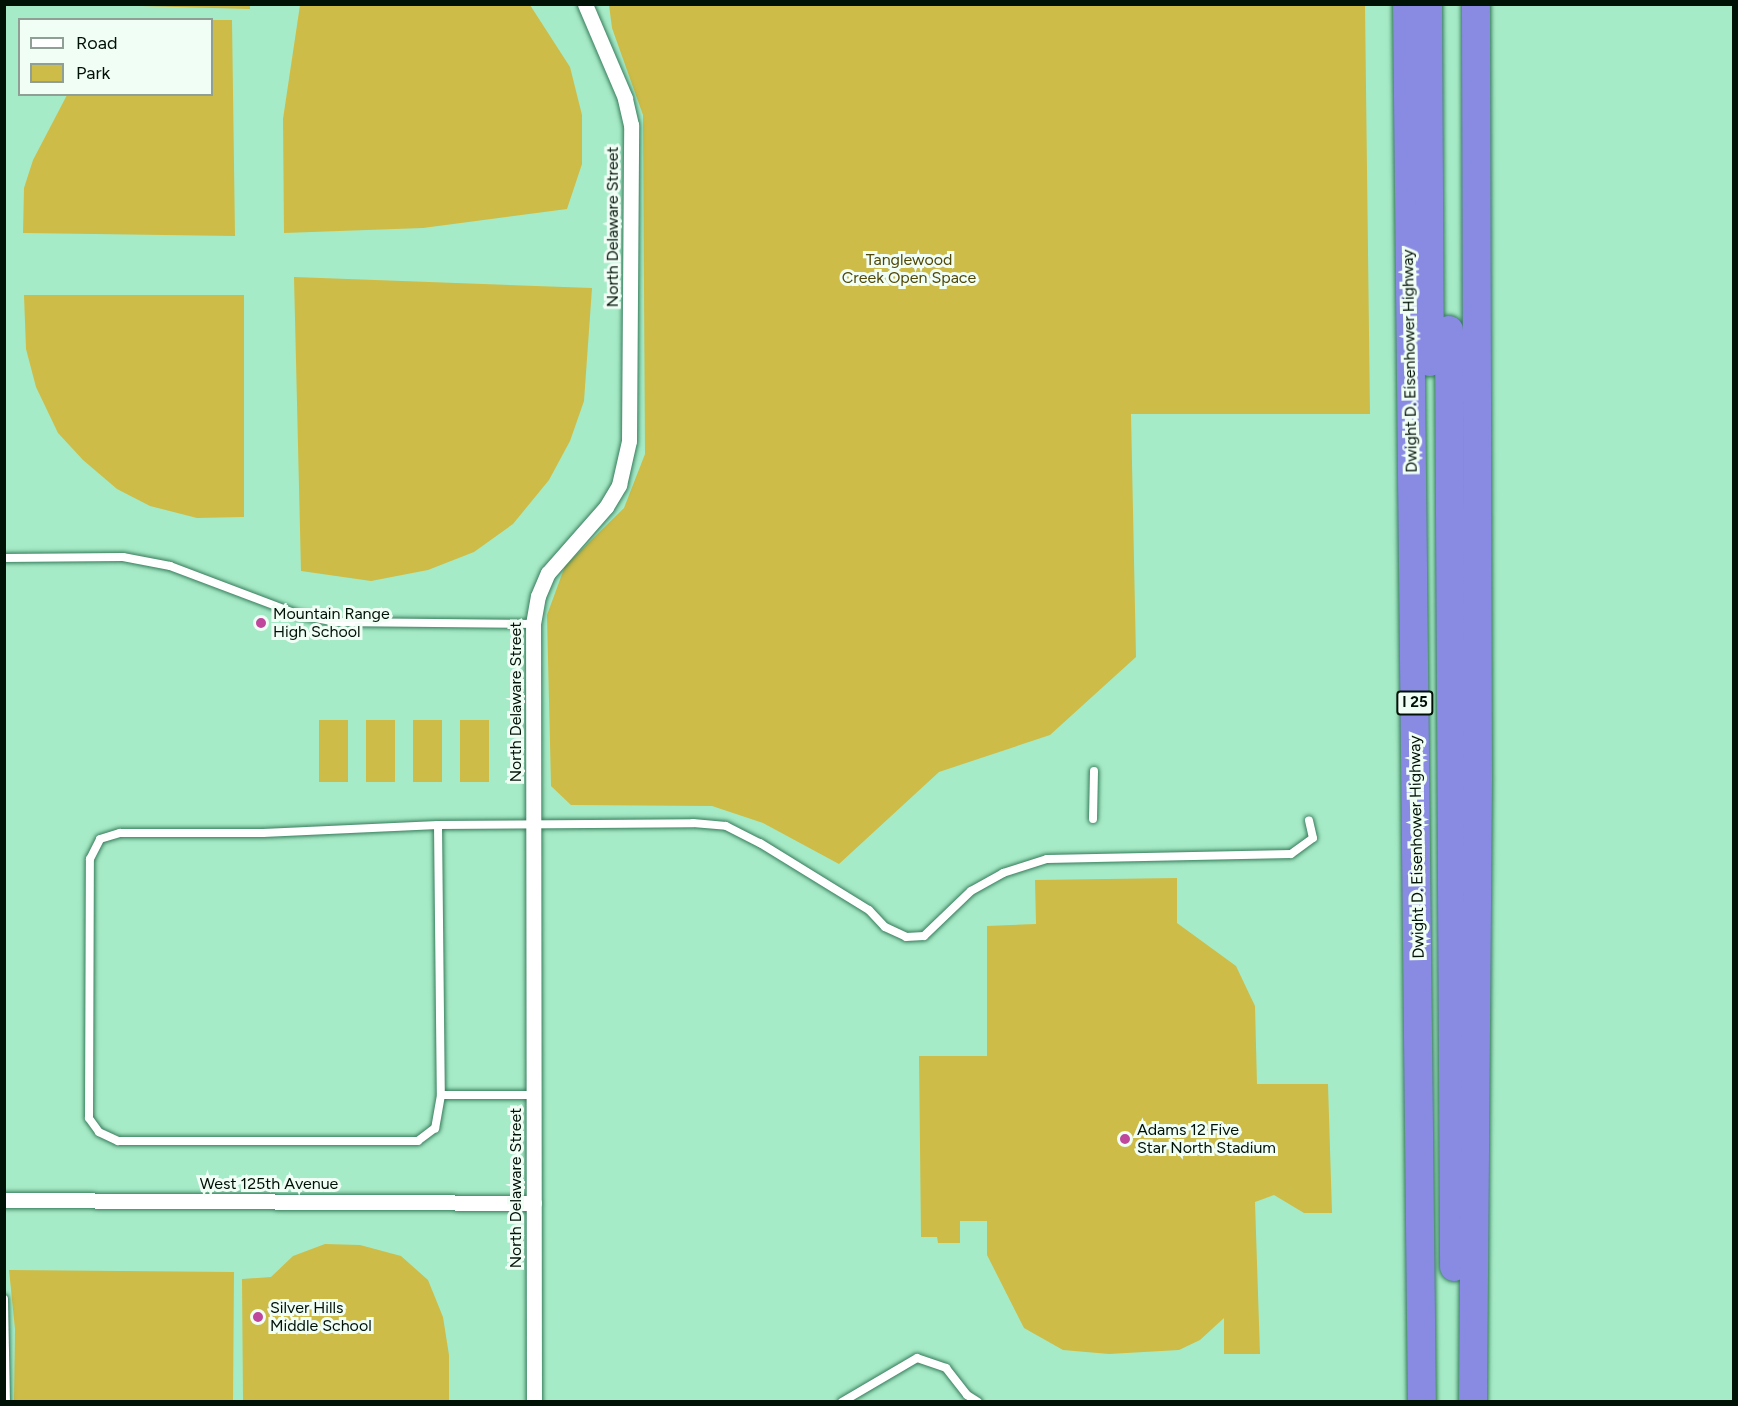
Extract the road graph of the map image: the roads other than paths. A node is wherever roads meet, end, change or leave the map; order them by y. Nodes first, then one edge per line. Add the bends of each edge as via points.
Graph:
1 (585, 4) edge
2 (1407, 4) edge
3 (1428, 4) edge
4 (1447, 4) edge
5 (1476, 4) edge
6 (4, 558) edge
7 (533, 624) junction
8 (1094, 771) dead end
9 (1093, 819) dead end
10 (1309, 820) dead end
11 (438, 825) junction
12 (534, 825) junction
13 (441, 1095) junction
14 (534, 1095) junction
15 (4, 1200) edge
16 (534, 1203) junction
17 (4, 1299) edge
18 (6, 1401) edge
19 (534, 1401) edge
20 (842, 1401) edge
21 (978, 1401) edge
22 (1422, 1401) edge
23 (1436, 1401) edge
24 (1455, 1401) edge
25 (1473, 1401) edge

1 - 7 street, North Delaware Street via 625,98 631,125 629,441 619,485 606,507 548,573 538,596
2 - 22 highway, Dwight D. Eisenhower Highway / I 25
3 - 23 highway
4 - 24 highway
5 - 25 highway via 1478,791
6 - 7 lane via 134,559 170,566 300,615 336,622
7 - 12 street, North Delaware Street
8 - 9 lane
10 - 12 lane via 1313,838 1292,854 1047,859 1003,873 971,891 924,936 906,937 885,927 869,910 726,826
11 - 12 lane
11 - 13 lane
11 - 13 lane via 263,833 120,833 100,839 90,859 89,1118 99,1132 118,1142 418,1142 435,1128
12 - 14 street, North Delaware Street
13 - 14 lane
14 - 16 street, North Delaware Street
15 - 16 street, West 125th Avenue
16 - 19 street, North Delaware Street
17 - 18 lane
20 - 21 lane via 917,1358 946,1368 967,1395

